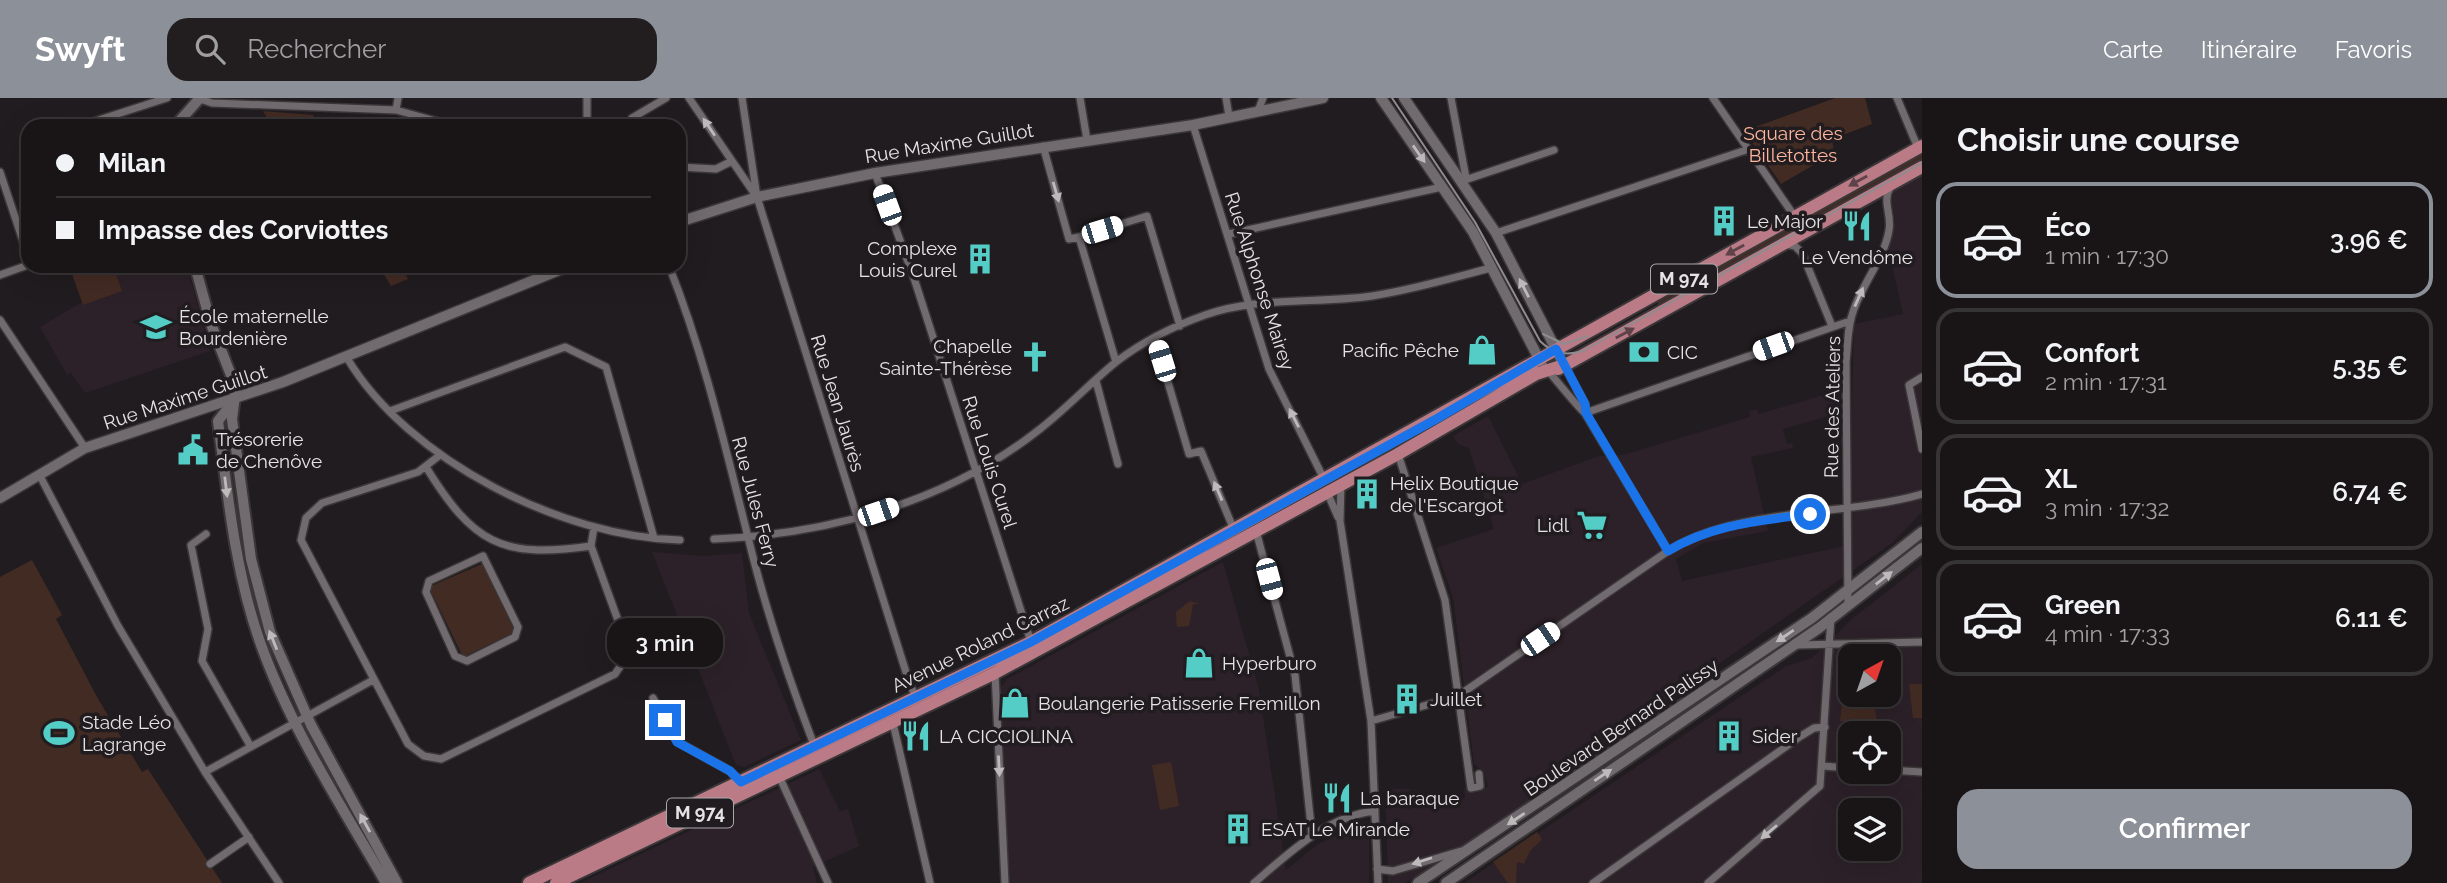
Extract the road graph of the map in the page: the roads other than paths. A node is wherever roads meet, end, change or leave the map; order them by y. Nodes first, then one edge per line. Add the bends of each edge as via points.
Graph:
1 (167, 98) edge
2 (199, 98) edge
3 (345, 98) edge
4 (398, 98) edge
5 (587, 98) edge
6 (666, 98) edge
7 (689, 98) edge
8 (742, 98) edge
9 (1080, 98) edge
10 (1226, 98) edge
11 (1262, 98) edge
12 (1381, 98) edge
13 (1404, 98) edge
14 (1451, 98) edge
15 (1713, 98) edge
16 (1897, 98) edge
17 (1317, 99) edge
18 (289, 101) edge
19 (1278, 102) edge
20 (349, 108) junction
21 (396, 110) junction
22 (1258, 111) junction
23 (1229, 116) junction
24 (102, 119) edge
25 (181, 119) edge
26 (429, 119) edge
27 (587, 119) edge
28 (633, 119) edge
29 (1193, 125) junction
30 (1087, 140) junction
31 (1043, 146) junction
32 (1920, 147) edge
33 (1554, 150) dead end
34 (1746, 150) junction
35 (732, 161) junction
36 (686, 167) edge
37 (1922, 167) edge
38 (0, 172) edge
39 (876, 173) junction
40 (1464, 180) junction
41 (1898, 180) junction
42 (1442, 187) junction
43 (757, 197) junction
44 (1794, 217) junction
45 (686, 218) edge
46 (1496, 233) junction
47 (1229, 234) junction
48 (21, 235) edge
49 (1079, 237) junction
50 (1784, 244) junction
51 (21, 268) edge
52 (1491, 268) junction
53 (197, 273) edge
54 (552, 273) edge
55 (672, 273) edge
56 (0, 275) edge
57 (1248, 302) junction
58 (0, 320) edge
59 (1850, 321) junction
60 (1180, 326) junction
61 (1832, 326) junction
62 (1155, 338) junction
63 (1556, 349) junction
64 (347, 358) junction
65 (1116, 362) junction
66 (1533, 362) junction
67 (1564, 365) junction
68 (1550, 372) junction
69 (1922, 377) edge
70 (1096, 381) junction
71 (234, 400) junction
72 (390, 411) junction
73 (1586, 413) junction
74 (1441, 423) junction
75 (85, 449) junction
76 (1922, 449) edge
77 (1398, 454) junction
78 (440, 455) junction
79 (1118, 464) dead end
80 (426, 467) junction
81 (976, 470) junction
82 (40, 476) junction
83 (1341, 484) junction
84 (1326, 486) junction
85 (1922, 494) edge
86 (0, 498) edge
87 (1847, 510) junction
88 (858, 519) junction
89 (1340, 521) junction
90 (594, 527) junction
91 (1235, 530) junction
92 (1256, 531) junction
93 (1922, 532) edge
94 (206, 534) dead end
95 (748, 537) junction
96 (654, 538) junction
97 (715, 539) dead end
98 (489, 540) junction
99 (680, 540) dead end
100 (590, 546) junction
101 (1922, 548) edge
102 (1668, 551) junction
103 (483, 556) junction
104 (1844, 601) junction
105 (1830, 604) junction
106 (1831, 620) junction
107 (1031, 642) junction
108 (1922, 642) edge
109 (1831, 644) junction
110 (1794, 645) junction
111 (995, 673) junction
112 (373, 681) junction
113 (1458, 696) junction
114 (916, 697) junction
115 (653, 698) dead end
116 (306, 715) junction
117 (1371, 721) junction
118 (893, 723) junction
119 (295, 724) junction
120 (1825, 727) junction
121 (814, 745) junction
122 (251, 747) junction
123 (1822, 766) junction
124 (1838, 767) edge
125 (1901, 771) edge
126 (205, 772) junction
127 (1922, 772) edge
128 (1479, 774) dead end
129 (779, 775) junction
130 (741, 782) junction
131 (1376, 811) junction
132 (1312, 835) junction
133 (249, 837) junction
134 (1468, 850) junction
135 (210, 864) dead end
136 (1377, 869) junction
137 (279, 883) edge
138 (386, 883) edge
139 (397, 883) edge
140 (529, 883) edge
141 (556, 883) edge
142 (828, 883) edge
143 (930, 883) edge
144 (1005, 883) edge
145 (1254, 883) edge
146 (1378, 883) edge
147 (1418, 883) edge
148 (1446, 883) edge
149 (1593, 883) edge
150 (1708, 883) edge

1 - 24 street
2 - 18 street via 212,103
2 - 25 main road
3 - 20 street
4 - 21 street
5 - 27 street
6 - 28 street
35 -> 7 street
8 - 43 street
9 - 30 street
10 - 23 street
11 - 22 street
12 -> 42 street
13 - 40 street
14 - 40 street
15 - 34 street
16 - 32 street
17 - 19 street, Rue Maxime Guillot
18 - 20 street
19 - 22 street, Rue Maxime Guillot
20 - 21 street
21 - 26 street
22 - 23 street, Rue Maxime Guillot
23 - 29 street, Rue Maxime Guillot
29 - 30 street, Rue Maxime Guillot
29 - 47 street, Rue Alphonse Mairey
30 - 31 street, Rue Maxime Guillot
31 - 39 street, Rue Maxime Guillot
31 -> 49 street via 1069,239
32 -> 44 main road, M 974
33 - 40 street
34 - 44 street
34 - 46 street
35 - 36 street via 716,169
35 - 43 street
37 - 41 main road, M 974
38 - 48 street
39 - 43 street, Rue Maxime Guillot
39 - 81 street, Rue Louis Curel
40 - 46 street
41 - 50 main road, M 974
59 -> 41 street, Rue des Ateliers via 1888,235 1886,196
42 - 47 street
42 - 52 street
43 - 45 street, Rue Maxime Guillot
43 - 88 street, Rue Jean Jaurès
44 -> 63 main road, M 974
63 -> 46 street
47 - 57 street, Rue Alphonse Mairey
49 - 60 street via 1147,216
49 - 65 street
50 - 61 street via 1802,253
67 -> 50 main road, M 974
51 - 56 street
52 - 57 street via 1371,296
52 - 66 street
53 - 71 main road via 236,388
54 - 64 street, Rue Maxime Guillot
55 - 95 street, Rue Jules Ferry via 705,370
57 - 60 street
84 -> 57 street, Rue Alphonse Mairey via 1269,369
58 - 75 street
59 - 61 street
59 - 87 street, Rue des Ateliers
60 - 62 street
61 - 73 street
62 - 65 street
91 -> 62 street via 1201,451 1189,454
63 - 66 main road, M 974
63 - 67 street
64 - 71 street, Rue Maxime Guillot
64 - 72 street
65 - 70 street
66 - 68 street
66 - 74 main road, M 974
67 - 68 main road, M 974
67 - 73 street
68 - 73 street
68 - 74 main road, M 974 via 1459,419
69 - 76 street via 1909,385
70 - 79 street
70 - 81 street via 1039,430
71 - 75 street, Rue Maxime Guillot
116 -> 71 main road via 270,632 251,559 232,419
71 -> 119 main road via 218,421 239,565 260,641
72 - 78 street
72 - 96 street via 565,347 606,367
73 - 102 street
74 - 77 main road, Avenue Roland Carraz / M 974
74 - 84 main road, Avenue Roland Carraz / M 974 via 1345,468
75 - 82 street, Rue Maxime Guillot
77 - 83 main road, Avenue Roland Carraz / M 974
77 - 113 street via 1445,600
78 - 80 street
78 - 90 street via 521,499
80 - 98 street via 456,514
80 - 112 street via 322,503 306,518 301,540
81 - 88 street via 920,498
81 - 107 street, Rue Louis Curel
82 - 86 street, Rue Maxime Guillot
82 - 126 street via 118,626
83 - 84 main road, Avenue Roland Carraz / M 974
83 - 89 street
84 - 89 street, Rue Alphonse Mairey
84 - 91 main road, Avenue Roland Carraz / M 974
84 - 92 main road, Avenue Roland Carraz / M 974
85 - 87 street
87 - 102 street via 1725,526
87 - 104 street, Rue des Ateliers
88 - 95 street via 814,530
88 - 114 street, Rue Jean Jaurès
89 - 117 street
90 - 96 street
90 - 100 street
91 - 107 main road, Avenue Roland Carraz / M 974
92 - 111 main road, Avenue Roland Carraz / M 974
92 - 132 street via 1295,675
93 - 104 main road
94 - 122 street via 191,545 208,629 202,661
95 - 97 street
95 - 121 street, Rue Jules Ferry via 784,665
96 - 99 street
98 - 100 street via 520,550 550,552
98 - 103 street
100 - 112 street via 627,645 615,674 441,759 424,756 408,744
104 -> 101 main road
102 - 113 street
103 - 103 street via 518,627 515,637 467,661 455,656 426,593 429,580
104 - 105 main road, Boulevard Bernard Palissy
104 - 106 main road, Boulevard Bernard Palissy
105 - 106 street
105 -> 134 main road, Boulevard Bernard Palissy
106 - 109 street
106 - 110 main road, Boulevard Bernard Palissy
107 - 114 main road, Avenue Roland Carraz / M 974
108 - 109 street
109 - 110 street
109 - 120 street
148 -> 110 main road, Boulevard Bernard Palissy
111 - 118 main road, Avenue Roland Carraz / M 974
111 -> 144 street
112 - 116 street
113 - 117 street
113 - 128 street via 1471,788 1480,786
114 - 118 main road
114 - 121 main road, Avenue Roland Carraz / M 974
115 - 130 street via 677,742
116 - 119 street
139 -> 116 main road
117 - 131 street
118 - 129 main road, Avenue Roland Carraz / M 974
118 - 143 street
119 - 122 street
119 - 138 main road
120 - 123 street
120 - 149 street via 1801,736
121 - 130 main road, Avenue Roland Carraz / M 974
122 - 126 street
123 - 124 street
123 -> 150 street via 1820,786
125 - 127 street
126 - 133 street
129 - 141 main road, Avenue Roland Carraz / M 974
129 - 142 street
130 - 140 main road, Avenue Roland Carraz / M 974
131 - 132 street
131 - 136 street
132 - 145 street
133 - 135 street
133 - 137 street
134 -> 136 street via 1393,871
134 - 147 main road, Boulevard Bernard Palissy
136 - 146 street

